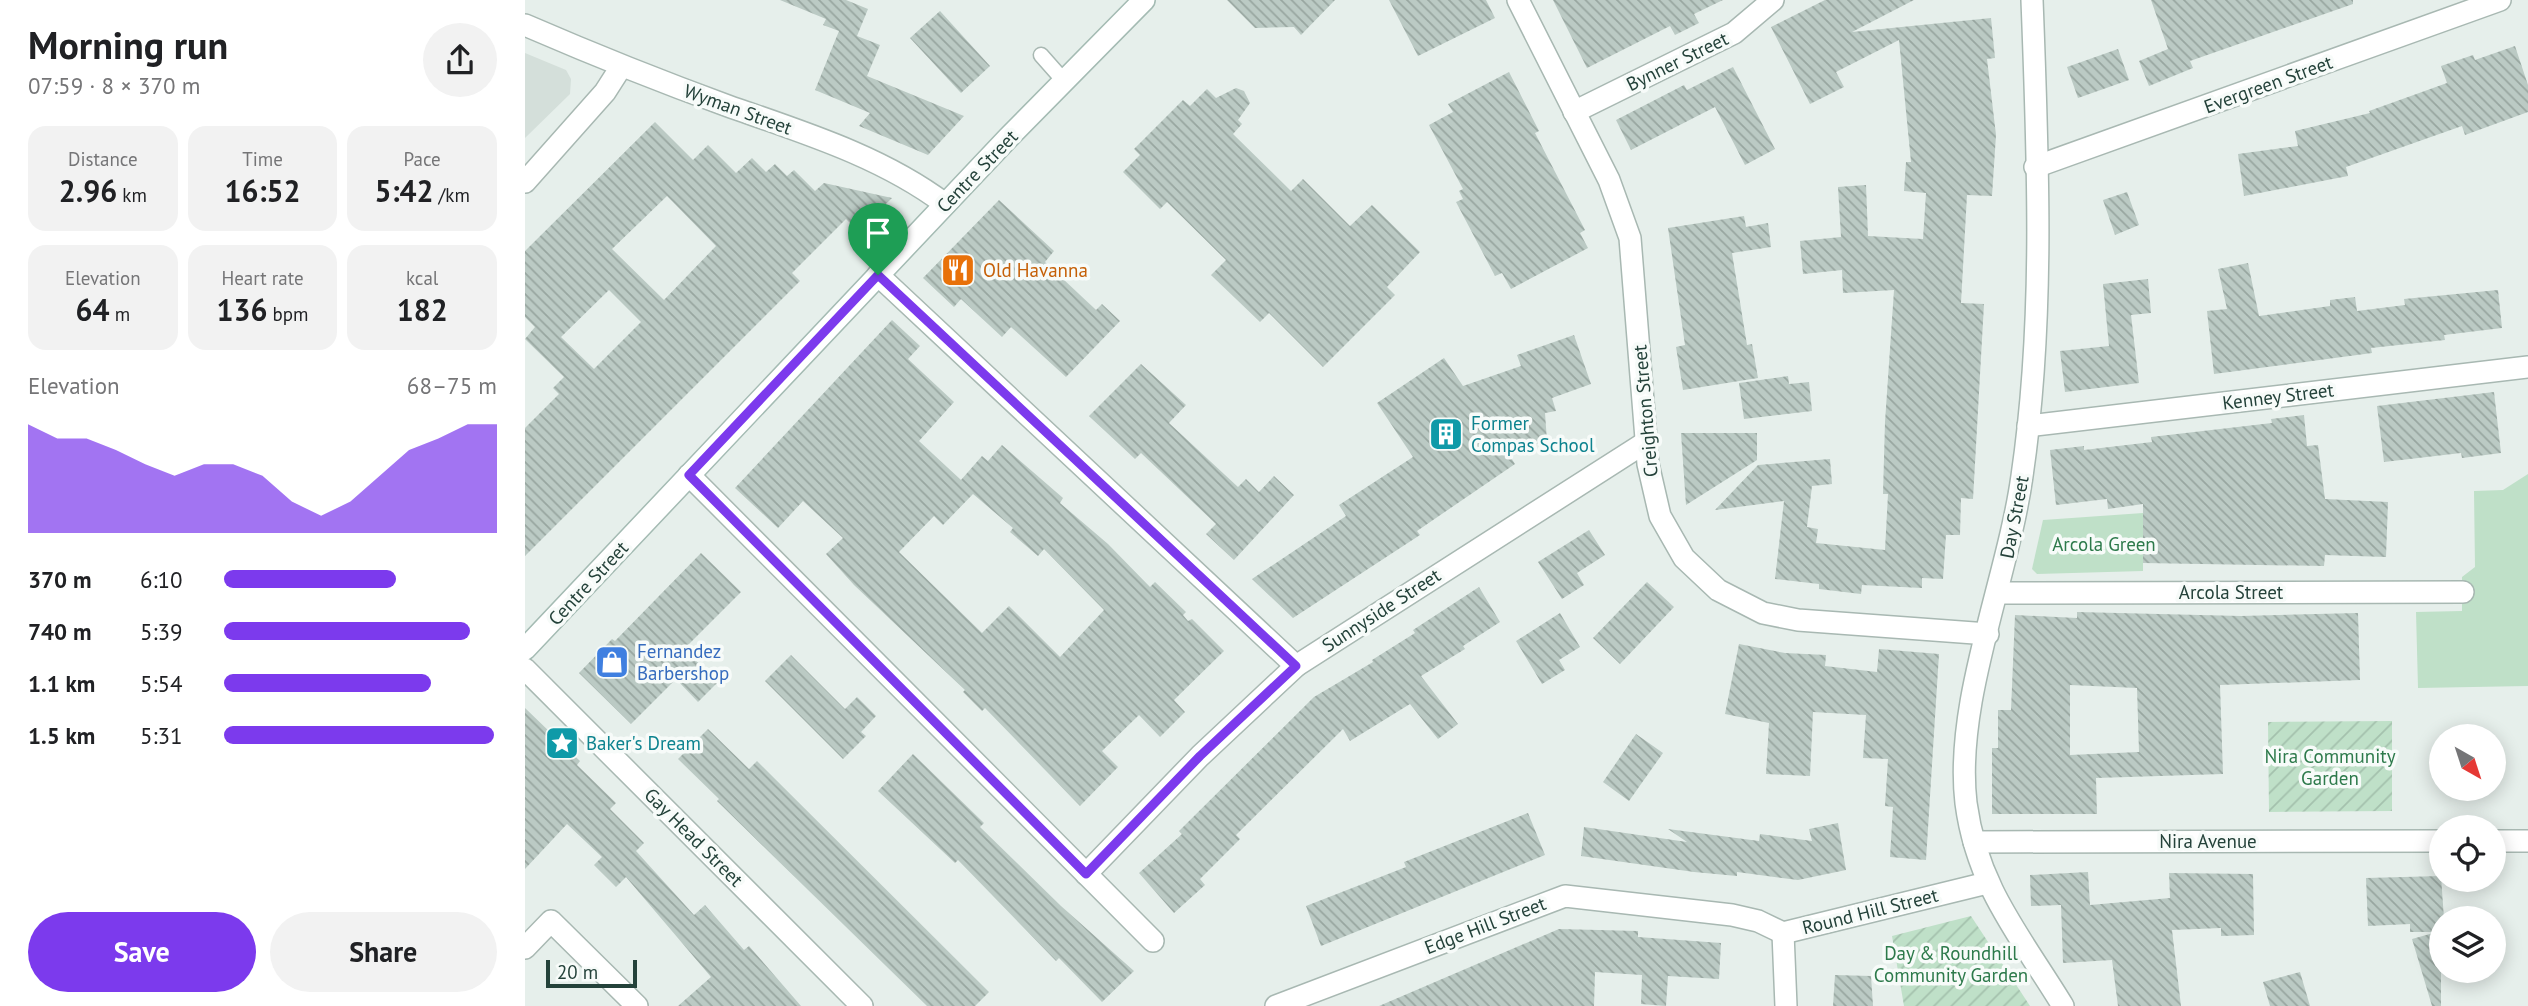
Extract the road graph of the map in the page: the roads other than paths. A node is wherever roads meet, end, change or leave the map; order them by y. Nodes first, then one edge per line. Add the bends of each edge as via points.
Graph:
1 (1144, 0) edge
2 (1518, 0) edge
3 (1773, 0) edge
4 (2032, 0) edge
5 (2500, 0) edge
6 (525, 25) edge
7 (1041, 55) dead end
8 (621, 67) junction
9 (1063, 81) junction
10 (1574, 112) junction
11 (2035, 167) junction
12 (525, 182) edge
13 (945, 204) junction
14 (878, 275) junction
15 (2528, 367) edge
16 (2028, 426) junction
17 (1646, 442) junction
18 (689, 475) junction
19 (2463, 592) dead end
20 (1998, 593) junction
21 (1988, 634) junction
22 (525, 649) edge
23 (1296, 666) junction
24 (525, 668) edge
25 (2429, 841) edge
26 (2506, 841) edge
27 (2528, 841) edge
28 (1974, 842) junction
29 (1086, 874) junction
30 (1987, 883) junction
31 (1783, 933) junction
32 (1153, 941) dead end
33 (525, 948) edge
34 (637, 1006) edge
35 (862, 1006) edge
36 (1276, 1006) edge
37 (1786, 1006) edge
38 (2063, 1006) edge

1 - 9 street, Centre Street
2 - 10 street, Creighton Street
3 - 10 street, Bynner Street via 1734,33
4 - 11 street, Day Street
5 - 11 street, Evergreen Street
6 - 8 street, Wyman Street
7 - 9 lane
8 - 12 street via 605,92
8 - 13 street, Wyman Street via 825,141 915,181
9 - 13 street, Centre Street
10 - 17 street, Creighton Street via 1609,180 1630,238
11 - 16 street, Day Street
13 - 14 street, Centre Street
14 - 18 street, Centre Street
14 - 23 street
15 - 16 street, Kenney Street
16 - 20 street, Day Street via 2016,513
17 - 21 street, Creighton Street via 1655,501 1674,544 1700,576 1733,600 1763,613 1798,620
17 - 23 street, Sunnyside Street
18 - 22 street, Centre Street
18 - 29 street
19 - 20 street, Arcola Street
20 - 21 street, Day Street
21 - 28 street, Day Street via 1965,757 1966,804
23 - 29 street, Sunnyside Street via 1200,756
24 - 35 street, Gay Head Street
25 - 28 street, Nira Avenue
26 - 27 street
28 - 30 street, Day Street
29 - 32 street
30 - 31 street, Round Hill Street
30 - 38 street, Day Street
31 - 36 street, Edge Hill Street via 1732,915 1565,896
31 - 37 street, Round Hill Street
33 - 34 street via 551,920

